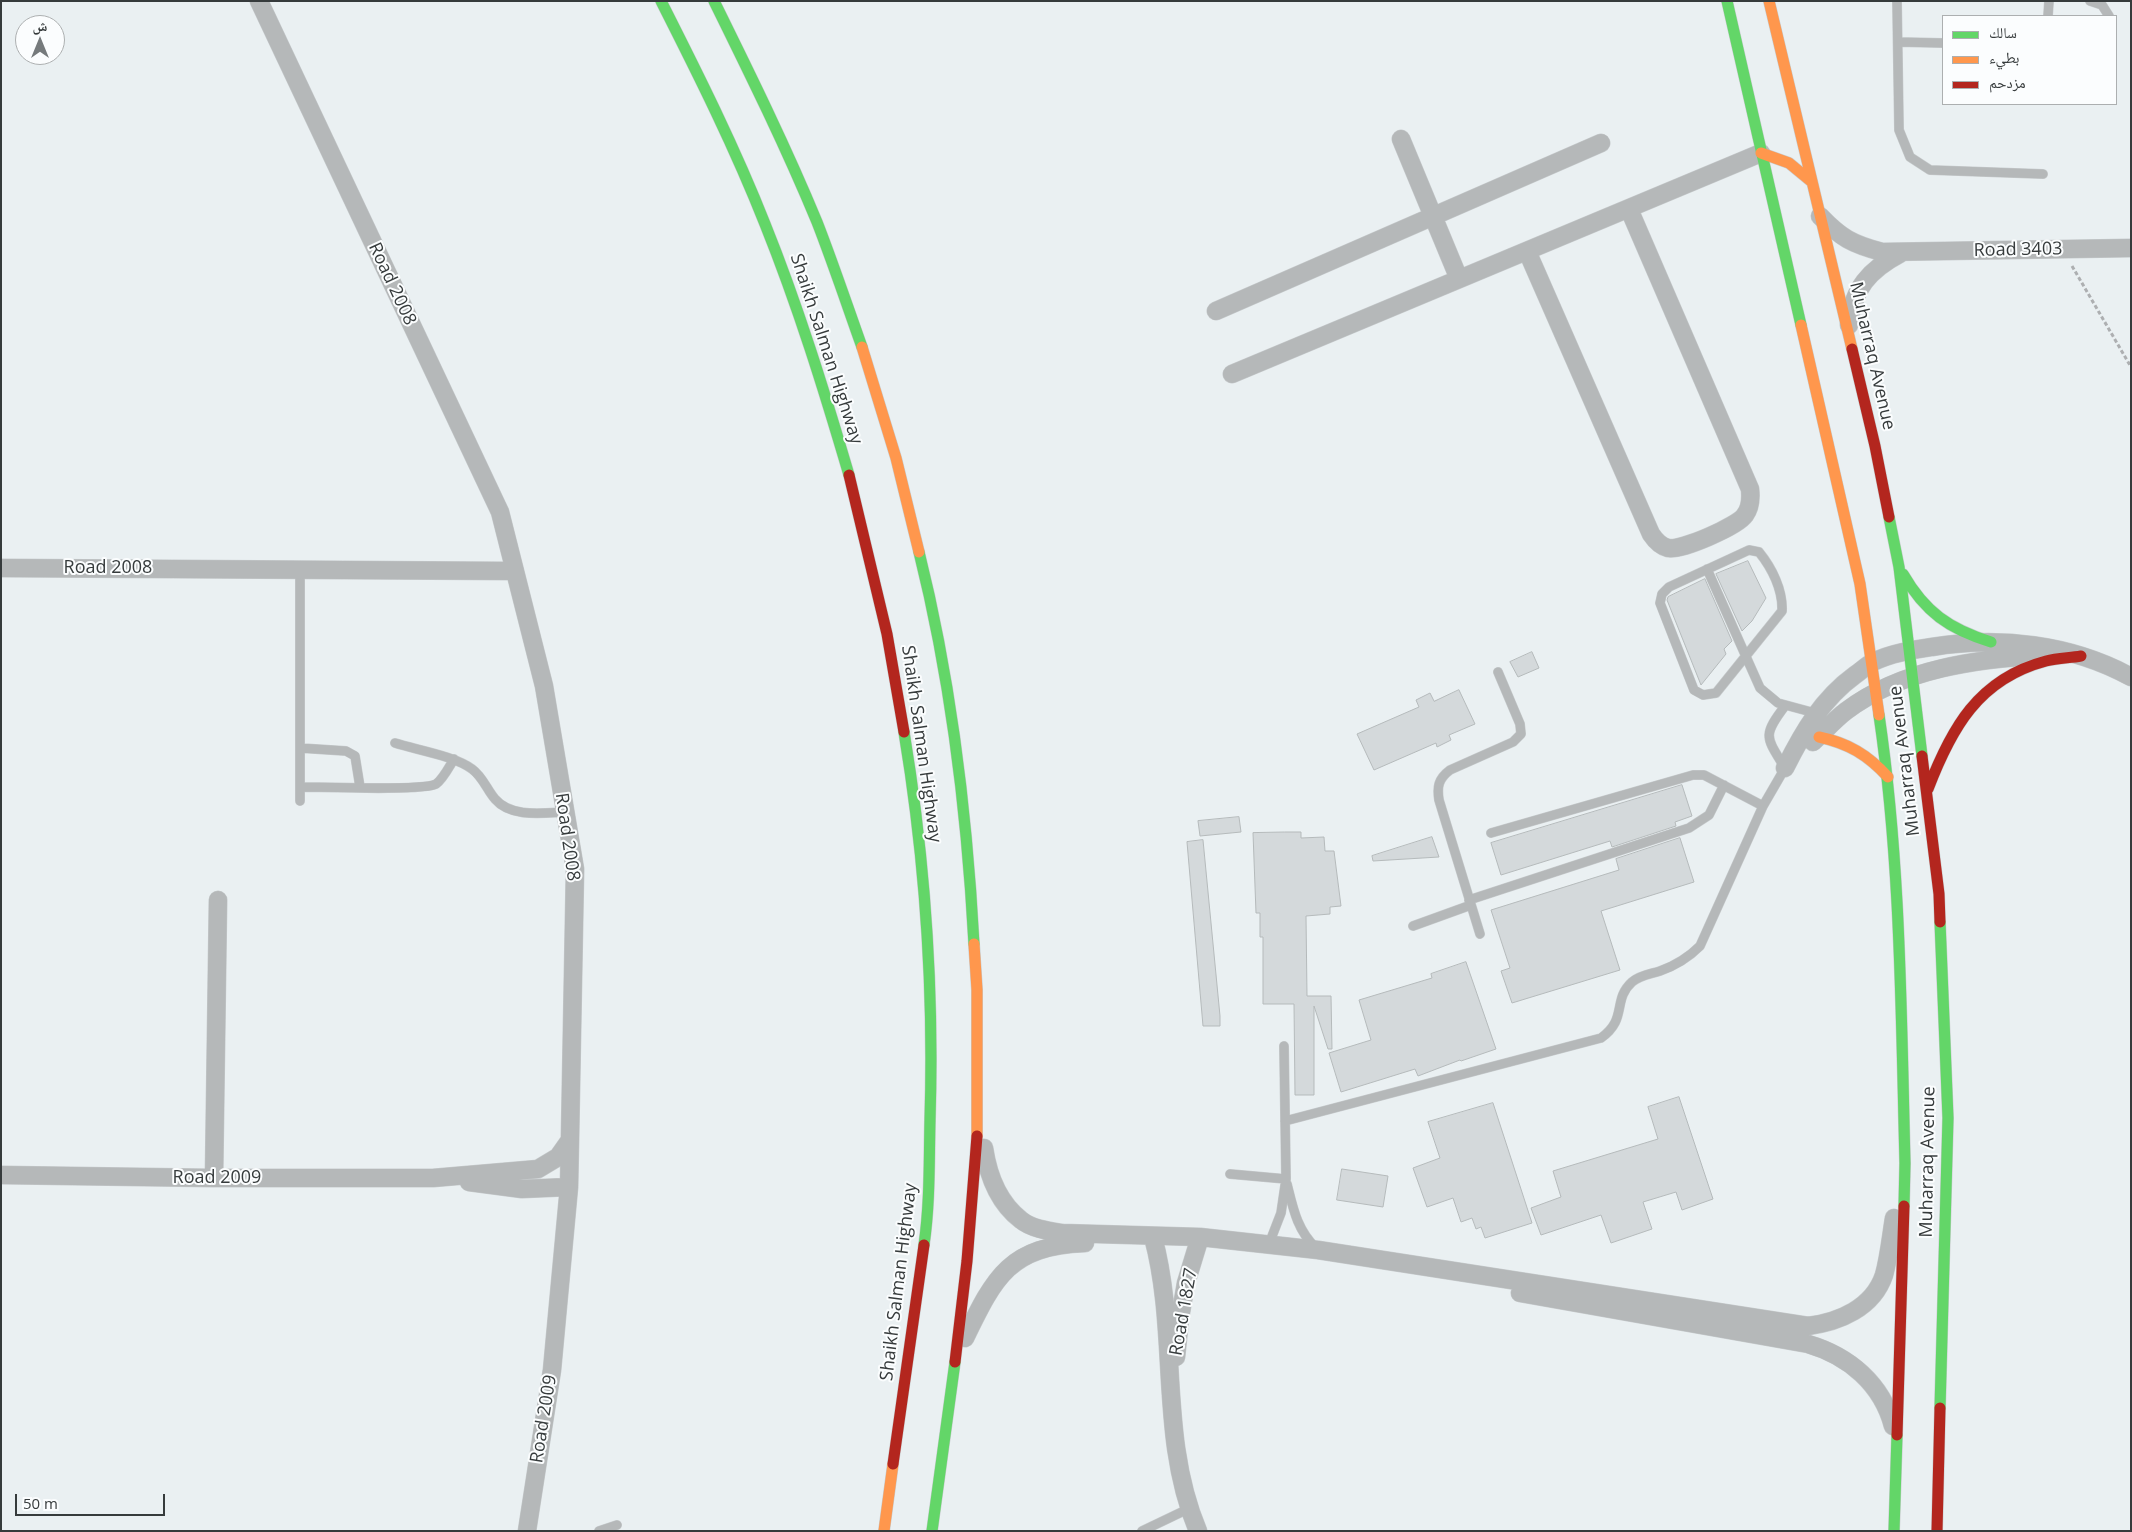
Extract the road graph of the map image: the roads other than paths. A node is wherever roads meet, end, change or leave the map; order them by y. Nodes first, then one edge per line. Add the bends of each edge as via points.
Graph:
1 (259, 1) edge
2 (661, 1) edge
3 (714, 1) edge
4 (727, 1) edge
5 (1727, 1) edge
6 (1769, 1) edge
7 (1897, 1) edge
8 (2050, 1) edge
9 (2090, 1) edge
10 (2048, 15) edge
11 (2108, 15) edge
12 (1898, 42) junction
13 (1942, 43) edge
14 (752, 76) junction
15 (1401, 139) dead end
16 (1601, 143) dead end
17 (1761, 153) junction
18 (2043, 174) dead end
19 (1812, 182) junction
20 (1629, 209) junction
21 (1433, 216) junction
22 (1820, 216) junction
23 (2131, 248) edge
24 (1906, 251) junction
25 (1526, 252) junction
26 (1459, 280) junction
27 (1216, 311) dead end
28 (1848, 333) junction
29 (1232, 374) dead end
30 (1900, 567) junction
31 (1, 568) edge
32 (1706, 569) junction
33 (300, 570) junction
34 (515, 571) junction
35 (1991, 642) junction
36 (1910, 650) junction
37 (2081, 656) junction
38 (1745, 657) junction
39 (1872, 662) junction
40 (1498, 672) dead end
41 (1913, 676) junction
42 (2131, 677) edge
43 (1877, 691) junction
44 (1785, 706) junction
45 (1816, 713) junction
46 (1818, 737) junction
47 (396, 743) dead end
48 (300, 748) junction
49 (454, 759) junction
50 (1785, 768) junction
51 (1888, 777) junction
52 (1724, 785) junction
53 (300, 787) junction
54 (360, 787) junction
55 (1927, 791) junction
56 (300, 801) dead end
57 (1763, 806) junction
58 (565, 812) junction
59 (1491, 833) dead end
60 (218, 900) dead end
61 (1470, 903) junction
62 (1413, 926) dead end
63 (1480, 934) dead end
64 (1284, 1046) dead end
65 (978, 1100) junction
66 (1285, 1121) junction
67 (570, 1138) junction
68 (1905, 1163) junction
69 (1230, 1174) dead end
70 (1, 1175) edge
71 (214, 1178) junction
72 (433, 1178) junction
73 (1286, 1179) junction
74 (569, 1187) junction
75 (1154, 1241) junction
76 (1199, 1242) junction
77 (1269, 1244) junction
78 (1318, 1250) junction
79 (957, 1354) junction
80 (1170, 1387) junction
81 (1896, 1435) junction
82 (1188, 1509) junction
83 (617, 1525) dead end
84 (528, 1531) edge
85 (599, 1531) edge
86 (884, 1531) edge
87 (932, 1531) edge
88 (1142, 1531) edge
89 (1198, 1531) edge
90 (1894, 1531) edge
91 (1937, 1531) edge

1 - 34 street, Road 2008 via 500,512
2 - 86 main road, Shaikh Salman Highway via 705,88 765,224 814,358 855,494 887,634 911,775 926,917 932,1060 928,1216
3 - 14 main road, Shaikh Salman Highway
4 - 14 street
5 - 17 main road, Muharraq Avenue
6 - 19 main road, Muharraq Avenue
7 - 12 lane
8 - 10 lane
9 - 11 lane via 2102,5
12 - 13 lane
12 - 18 lane via 1900,130 1910,157 1930,170
14 - 65 main road, Shaikh Salman Highway via 792,163 861,343 890,434 916,537 952,716 964,812 973,907
15 - 21 street
16 - 21 street
17 - 19 main road via 1785,160
17 - 20 street
17 - 39 main road, Muharraq Avenue via 1860,584
19 - 22 main road, Muharraq Avenue
20 - 25 street
20 - 25 street via 1750,489 1750,507 1740,522 1683,547 1668,548 1651,534
21 - 26 street
21 - 27 street
22 - 24 street, Road 3403 via 1837,234 1858,246 1882,252
22 - 28 main road, Muharraq Avenue
23 - 24 street, Road 3403
24 - 28 street via 1882,263 1863,282 1851,306
25 - 26 street
26 - 29 street
28 - 30 main road, Muharraq Avenue
30 - 35 main road via 1921,602 1946,624
30 - 36 main road, Muharraq Avenue
31 - 33 street, Road 2008
32 - 38 lane
32 - 38 lane via 1749,550 1759,552 1767,562 1782,598 1782,611
32 - 38 lane via 1669,587 1662,594 1660,603 1694,690 1703,695 1716,693
33 - 34 street, Road 2008
33 - 48 lane
34 - 58 street, Road 2008 via 544,686
35 - 36 street via 1953,643
35 - 37 street via 2036,646
36 - 39 street
36 - 41 main road, Muharraq Avenue
37 - 41 street via 2016,657
37 - 42 street
37 - 55 main road via 2037,665 2013,675 1983,696 1959,722
38 - 44 lane via 1760,688
39 - 43 main road, Muharraq Avenue
39 - 45 street via 1841,685
40 - 61 lane via 1520,724 1521,734 1513,742 1450,770 1438,784 1439,800
41 - 43 street
41 - 55 main road, Muharraq Avenue
43 - 46 street via 1846,711
43 - 51 main road, Muharraq Avenue
44 - 45 lane
44 - 50 lane via 1771,724 1768,736
45 - 50 street
46 - 50 street
46 - 51 main road via 1858,749
47 - 49 lane
48 - 53 lane
48 - 54 lane via 346,751 355,756
49 - 54 lane via 432,786
49 - 58 lane via 472,769 495,800 510,810
50 - 57 lane
51 - 68 main road, Muharraq Avenue via 1898,898
52 - 57 lane
52 - 59 lane via 1704,775 1693,775
52 - 61 lane via 1709,815 1689,828
53 - 54 lane
53 - 56 lane
55 - 91 main road, Muharraq Avenue via 1940,894 1948,1118
57 - 66 lane via 1700,946 1681,962 1634,980 1621,998 1617,1021 1601,1038
58 - 67 street, Road 2008 via 575,869
60 - 71 street
61 - 62 lane
61 - 63 lane
64 - 66 lane
65 - 75 street via 987,1166 998,1193 1022,1221 1043,1230 1062,1233
65 - 79 main road, Shaikh Salman Highway via 973,1205
66 - 73 lane
67 - 72 street, Road 2009 via 558,1158 538,1169
67 - 74 street, Road 2009
68 - 78 street via 1884,1276 1861,1306 1828,1324 1808,1326
68 - 81 main road, Muharraq Avenue
69 - 73 lane
70 - 71 street, Road 2009
71 - 72 street, Road 2009
72 - 74 street, Road 2009 via 522,1189
73 - 77 lane via 1281,1212
73 - 78 lane via 1300,1228
74 - 84 street, Road 2009 via 552,1370
75 - 76 street
75 - 79 street via 1084,1242 1046,1247 1019,1258 1000,1275 984,1297
75 - 80 street, Road 1827 via 1162,1281
76 - 77 street
76 - 80 street, Road 1827 via 1186,1282
76 - 81 street via 1317,1258 1808,1344 1836,1354 1862,1373 1884,1402
77 - 78 street
79 - 87 main road, Shaikh Salman Highway
80 - 82 street, Road 1827 via 1177,1462
81 - 90 main road, Muharraq Avenue
82 - 88 lane
82 - 89 street, Road 1827
83 - 85 lane

